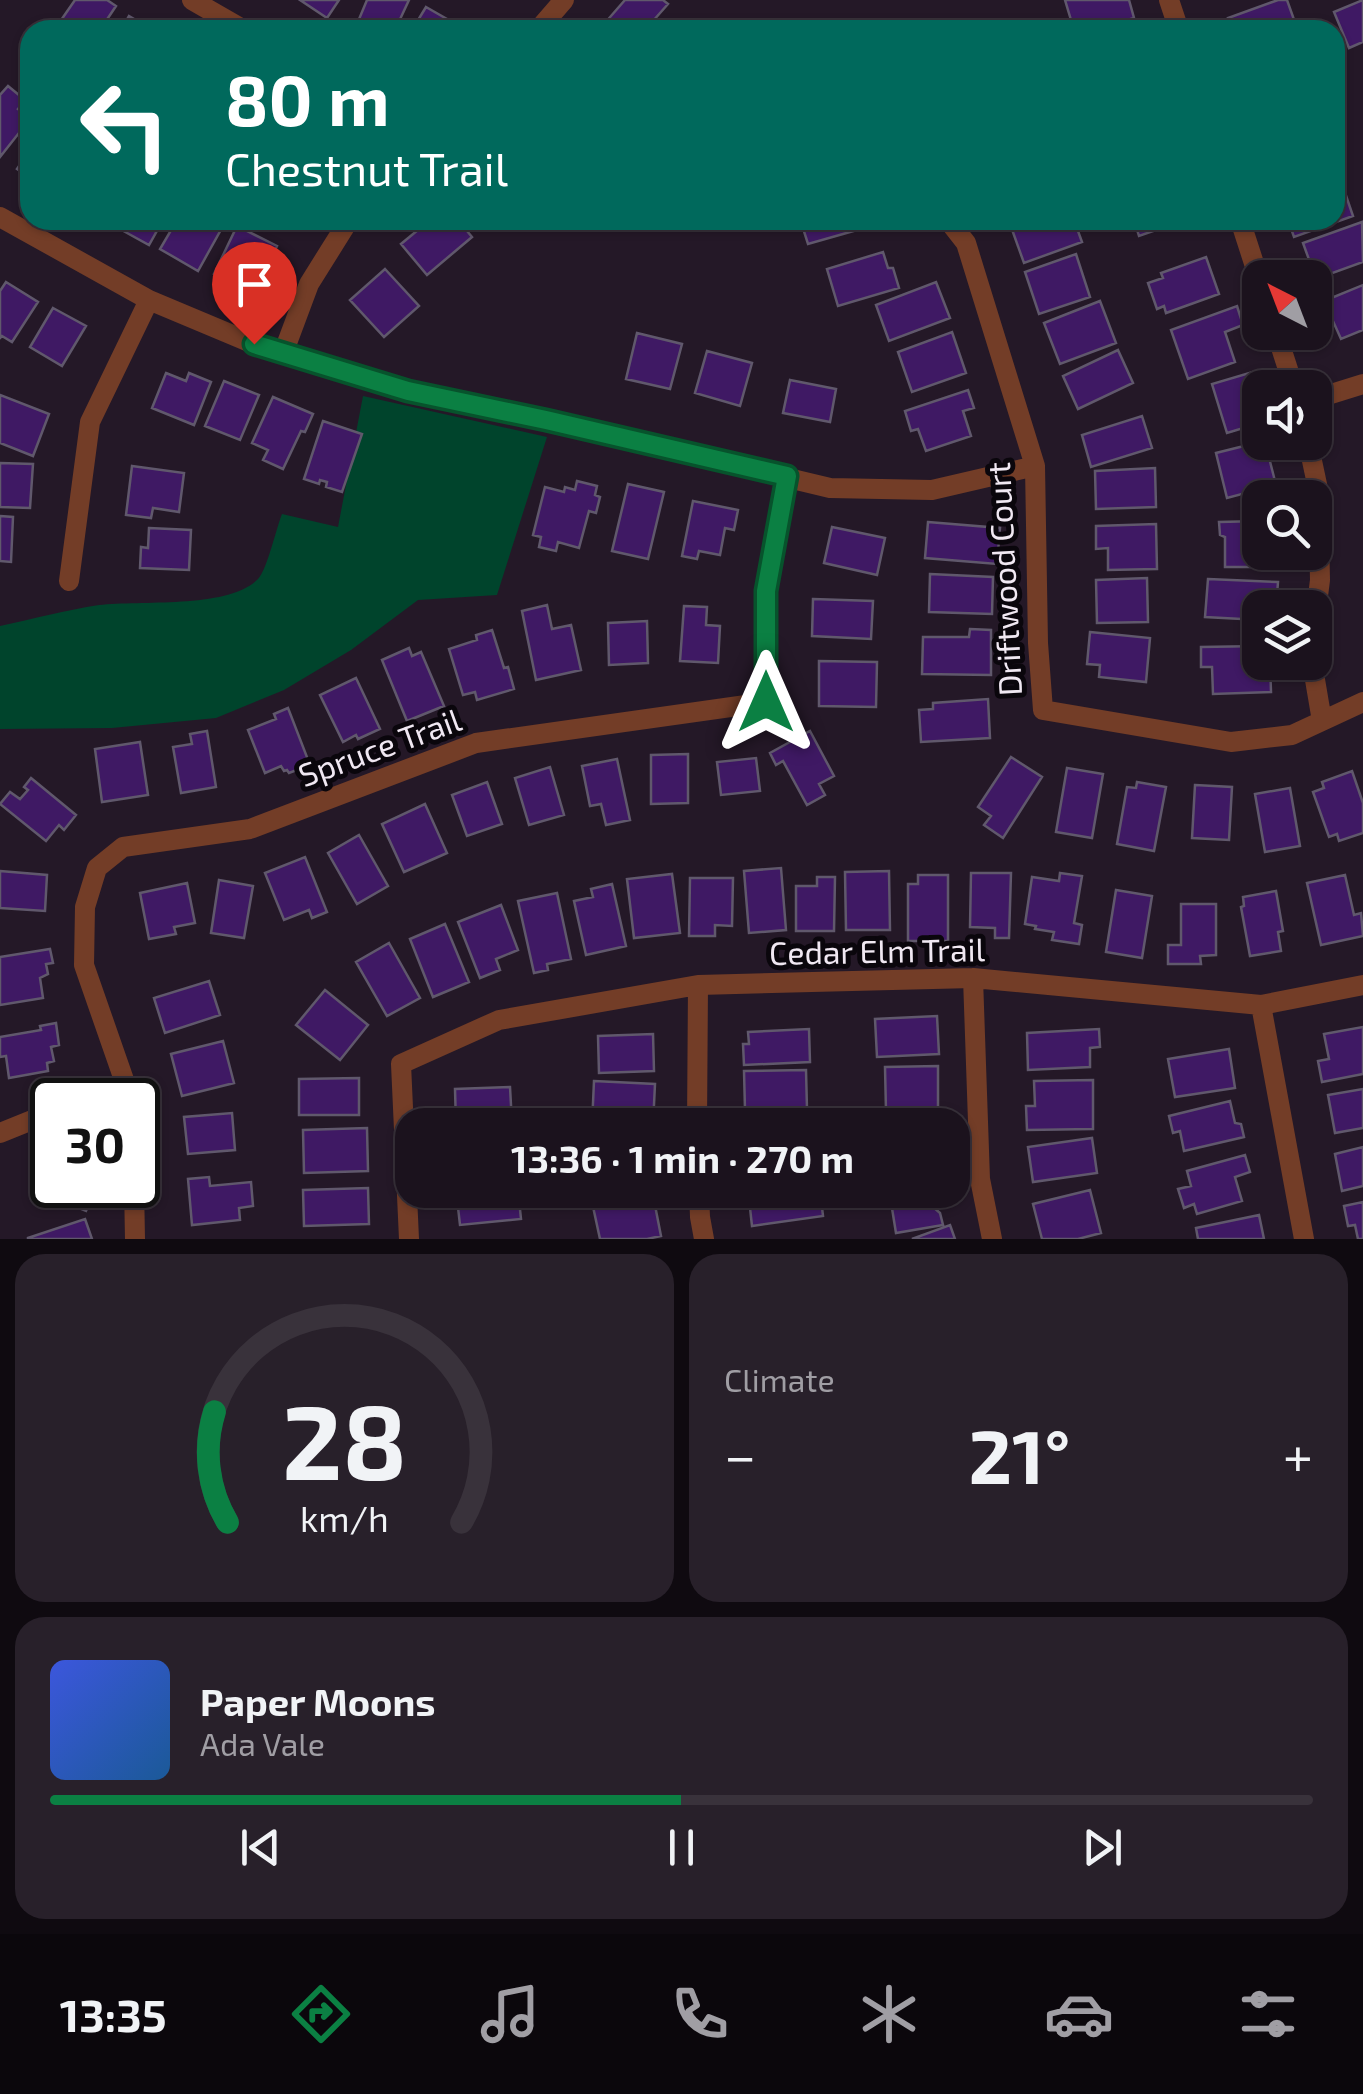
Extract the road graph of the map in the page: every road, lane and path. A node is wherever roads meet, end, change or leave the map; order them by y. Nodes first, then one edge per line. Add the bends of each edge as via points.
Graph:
1 (192, 0) edge
2 (564, 0) edge
3 (227, 20) edge
4 (547, 20) edge
5 (25, 230) edge
6 (343, 230) edge
7 (956, 230) edge
8 (1243, 230) edge
9 (1253, 260) edge
10 (149, 300) junction
11 (284, 351) junction
12 (1363, 384) edge
13 (1332, 394) edge
14 (1312, 460) edge
15 (1034, 466) junction
16 (787, 476) junction
17 (69, 581) dead end
18 (1319, 590) edge
19 (1315, 680) edge
20 (1363, 702) edge
21 (1322, 721) junction
22 (974, 978) junction
23 (698, 985) junction
24 (1363, 985) edge
25 (1260, 1005) junction
26 (124, 1078) edge
27 (697, 1108) edge
28 (30, 1121) edge
29 (0, 1133) edge
30 (134, 1208) edge
31 (700, 1208) edge
32 (135, 1239) edge
33 (409, 1239) edge
34 (704, 1239) edge
35 (992, 1239) edge
36 (1304, 1239) edge

1 - 3 street
2 - 4 street
5 - 10 street
6 - 11 street via 308,284
7 - 15 street, Driftwood Court via 966,243
8 - 9 street
10 - 11 street
10 - 17 street via 90,422
11 - 16 street via 408,391
12 - 13 street
14 - 18 street
15 - 16 street via 932,490 830,488
15 - 21 street, Driftwood Court via 1043,710 1232,742 1292,735
16 - 26 street, Spruce Trail via 766,591 766,702 476,743 250,829 122,848 97,868 85,907 84,966
19 - 21 street
20 - 21 street
22 - 23 street, Cedar Elm Trail
22 - 25 street, Cedar Elm Trail
22 - 35 street via 980,1179
23 - 27 street
23 - 33 street, Cedar Elm Trail via 499,1020 401,1064
24 - 25 street, Cedar Elm Trail
25 - 36 street
28 - 29 street
30 - 32 street
31 - 34 street

